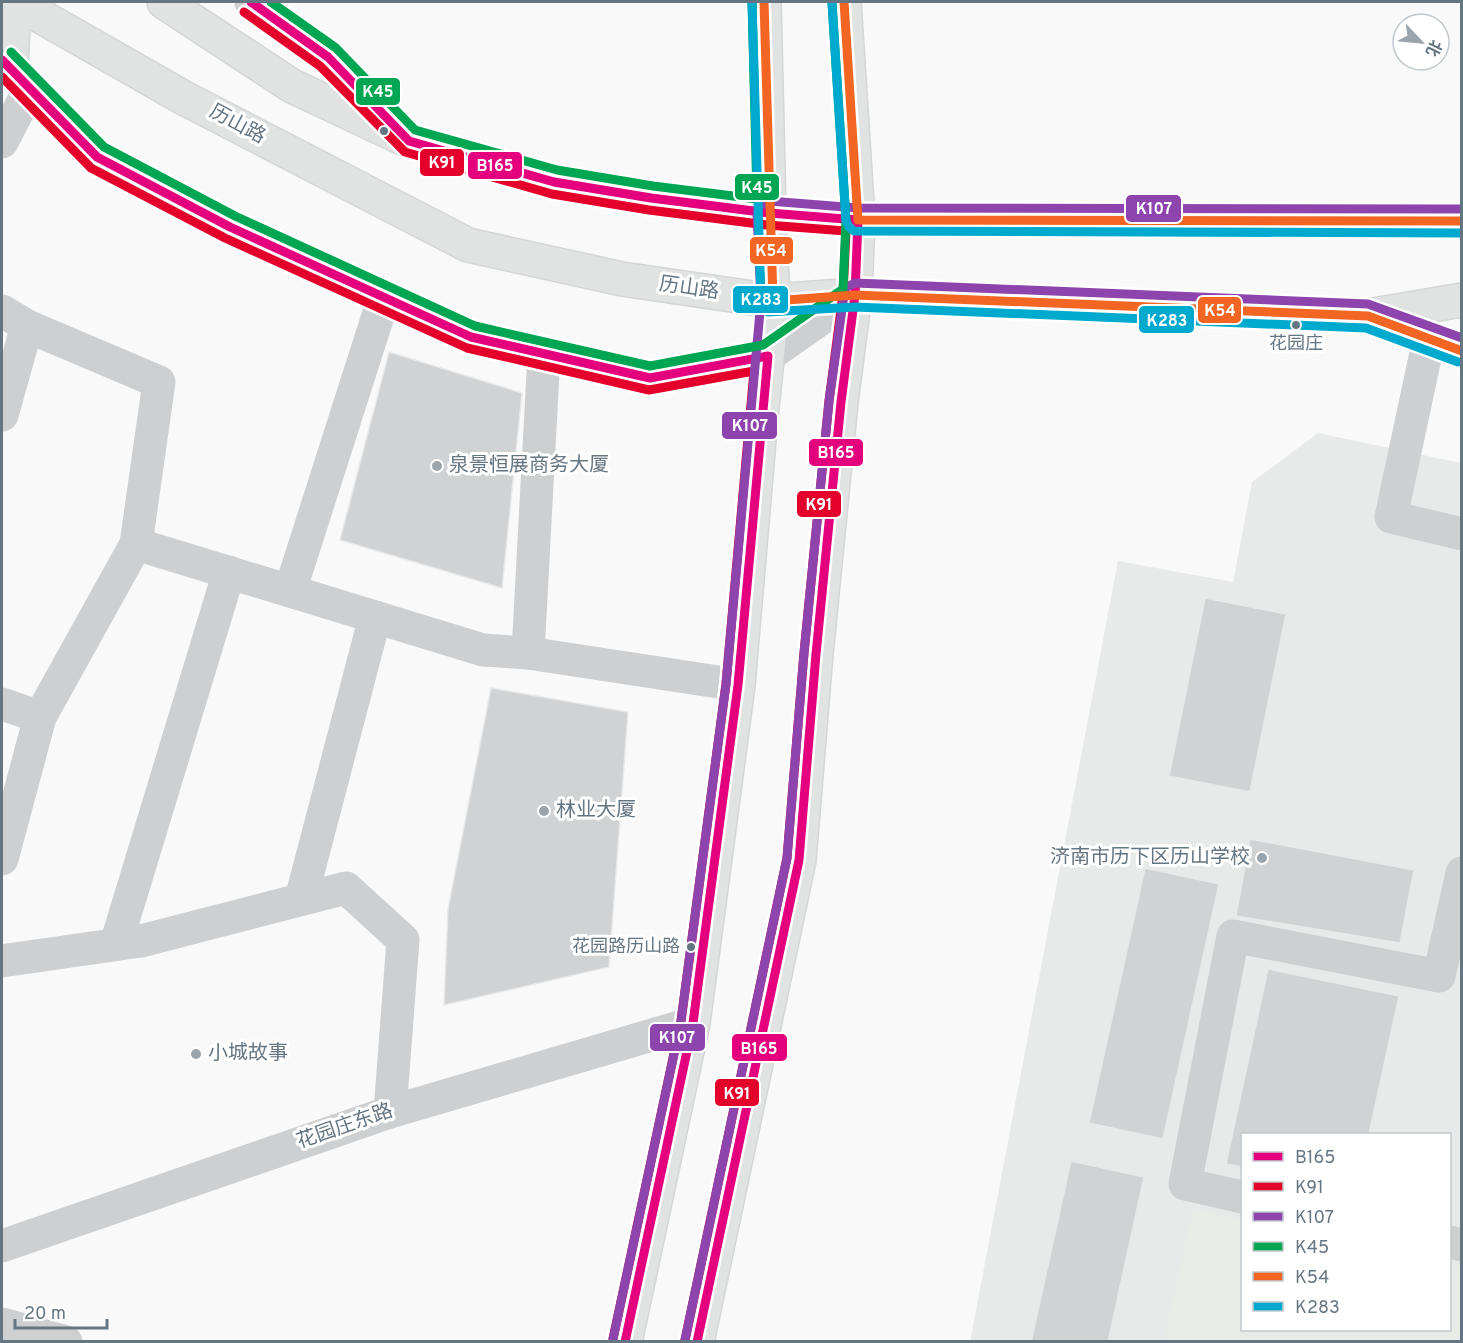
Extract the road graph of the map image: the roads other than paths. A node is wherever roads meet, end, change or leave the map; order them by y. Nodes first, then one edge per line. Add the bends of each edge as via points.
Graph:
1 (15, 2) edge
2 (164, 2) edge
3 (251, 2) edge
4 (764, 2) edge
5 (844, 2) edge
6 (14, 72) edge
7 (409, 141) junction
8 (2, 142) edge
9 (769, 213) junction
10 (858, 220) junction
11 (1461, 221) edge
12 (855, 295) junction
13 (384, 297) junction
14 (1461, 300) edge
15 (773, 301) junction
16 (1368, 316) junction
17 (14, 318) edge
18 (1429, 339) junction
19 (1461, 351) edge
20 (544, 354) junction
21 (768, 356) junction
22 (2, 415) edge
23 (1461, 534) edge
24 (136, 544) junction
25 (229, 573) junction
26 (290, 591) junction
27 (375, 617) junction
28 (528, 653) junction
29 (738, 685) junction
30 (2, 704) edge
31 (40, 717) junction
32 (2, 859) edge
33 (1461, 873) edge
34 (302, 899) junction
35 (116, 944) junction
36 (2, 961) edge
37 (693, 1023) junction
38 (390, 1112) junction
39 (1241, 1197) edge
40 (2, 1246) edge
41 (2, 1324) edge
42 (66, 1341) edge
43 (625, 1341) edge
44 (697, 1341) edge

1 - 6 main road
1 - 15 main road, 历山路 via 184,98 468,245 622,279
2 - 7 main road via 292,86
3 - 7 street via 328,57
4 - 9 main road
5 - 10 main road
6 - 8 street
6 - 13 street via 97,157 230,227
7 - 9 main road via 554,182
9 - 10 main road
9 - 15 main road
10 - 11 main road
10 - 12 main road
12 - 15 main road, 历山路
12 - 16 main road, 历山路
12 - 21 street
12 - 44 main road via 818,631 799,860
13 - 20 street via 471,337
13 - 26 street
14 - 16 main road, 历山路
15 - 21 main road
16 - 18 main road
17 - 22 street
17 - 24 street via 159,382
18 - 19 main road
18 - 23 street via 1391,517
20 - 21 street via 650,378
20 - 28 street
21 - 29 main road
24 - 25 street
24 - 31 street
25 - 26 street
25 - 35 street
26 - 27 street
27 - 28 street via 483,650
27 - 34 street
28 - 29 street
29 - 37 main road
30 - 31 street
31 - 32 street
33 - 39 street via 1439,976 1233,936 1185,1184
34 - 35 street
34 - 38 street via 346,888 403,940
35 - 36 street
37 - 38 street, 花园庄东路
37 - 43 main road
38 - 40 street, 花园庄东路
41 - 42 street

